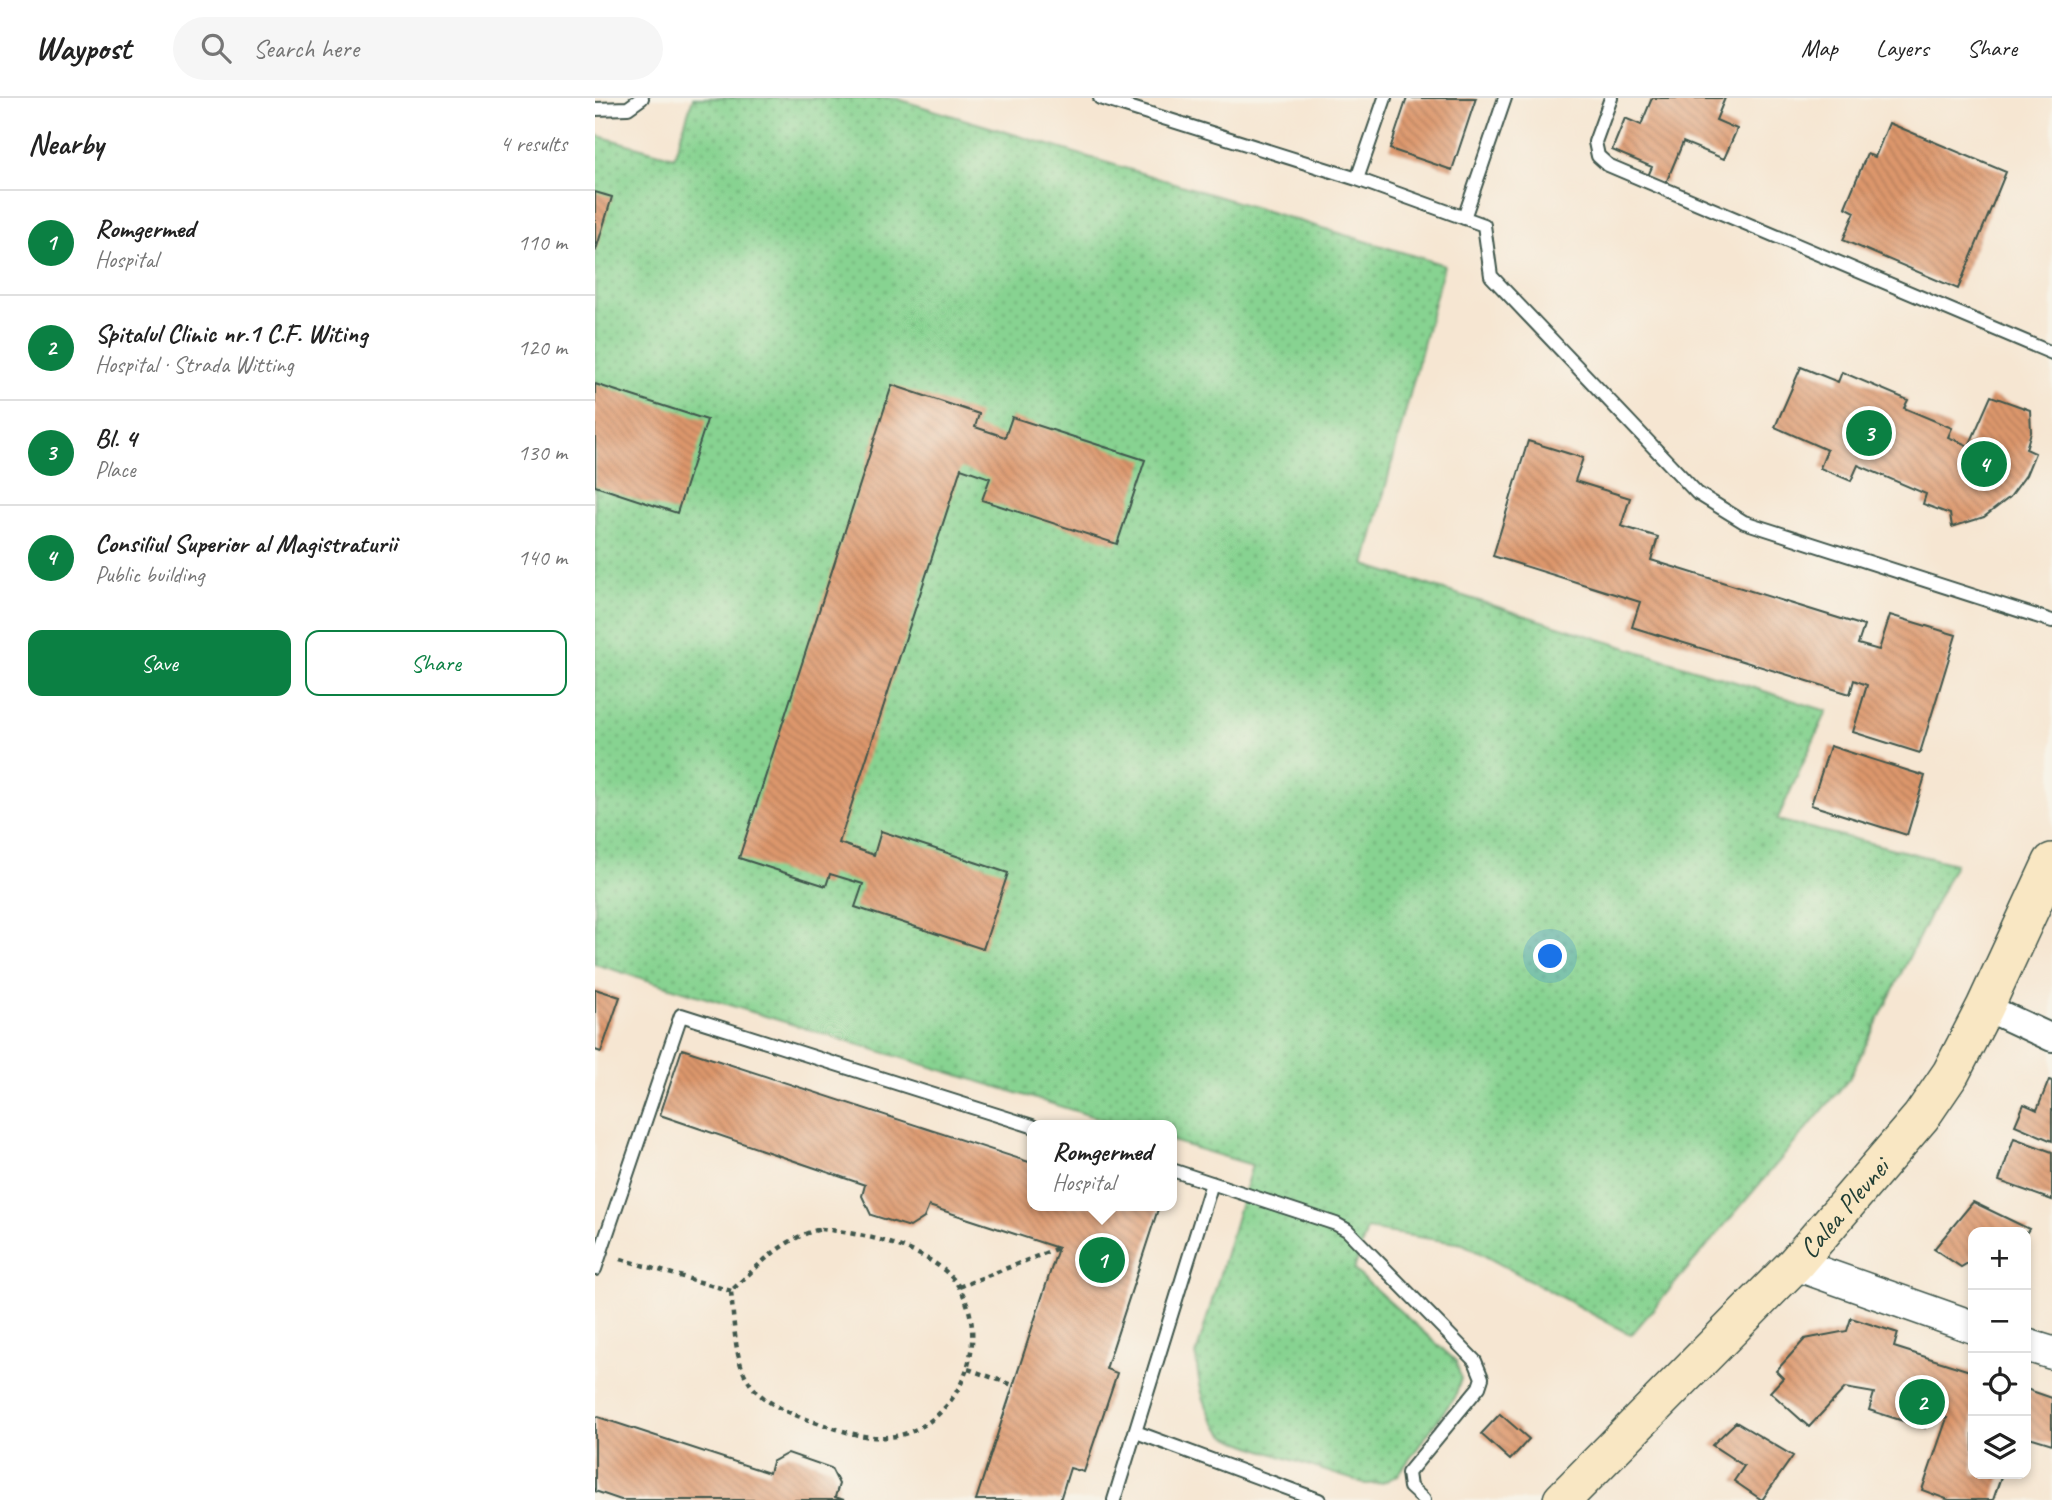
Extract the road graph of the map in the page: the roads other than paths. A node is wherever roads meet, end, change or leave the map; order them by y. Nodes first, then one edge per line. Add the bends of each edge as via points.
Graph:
1 (642, 98) edge
2 (1100, 98) edge
3 (1385, 98) edge
4 (1505, 98) edge
5 (1611, 98) edge
6 (595, 109) edge
7 (1357, 179) junction
8 (1464, 218) junction
9 (2052, 353) edge
10 (2052, 621) edge
11 (2052, 862) edge
12 (1985, 1007) junction
13 (2052, 1038) edge
14 (1027, 1124) edge
15 (1177, 1172) edge
16 (1212, 1183) junction
17 (1795, 1264) junction
18 (595, 1269) edge
19 (1968, 1325) edge
20 (2031, 1347) edge
21 (2052, 1353) edge
22 (1136, 1432) junction
23 (1114, 1500) edge
24 (1319, 1500) edge
25 (1424, 1500) edge
26 (1562, 1500) edge

1 - 6 lane via 628,108
2 - 7 lane
3 - 7 lane
4 - 8 lane
5 - 9 lane via 1595,142 1598,156 1608,165
7 - 8 lane
8 - 10 lane via 1484,226 1490,276 1697,494 1744,522
11 - 12 main road, Calea Plevnei
12 - 13 street
12 - 17 main road, Calea Plevnei via 1951,1073 1921,1117
14 - 18 lane via 681,1015
15 - 16 lane
16 - 22 lane
16 - 25 lane via 1347,1230 1480,1368 1479,1387 1408,1473 1410,1487
17 - 19 street
17 - 26 main road, Calea Plevnei
20 - 21 street
22 - 23 lane
22 - 24 lane

